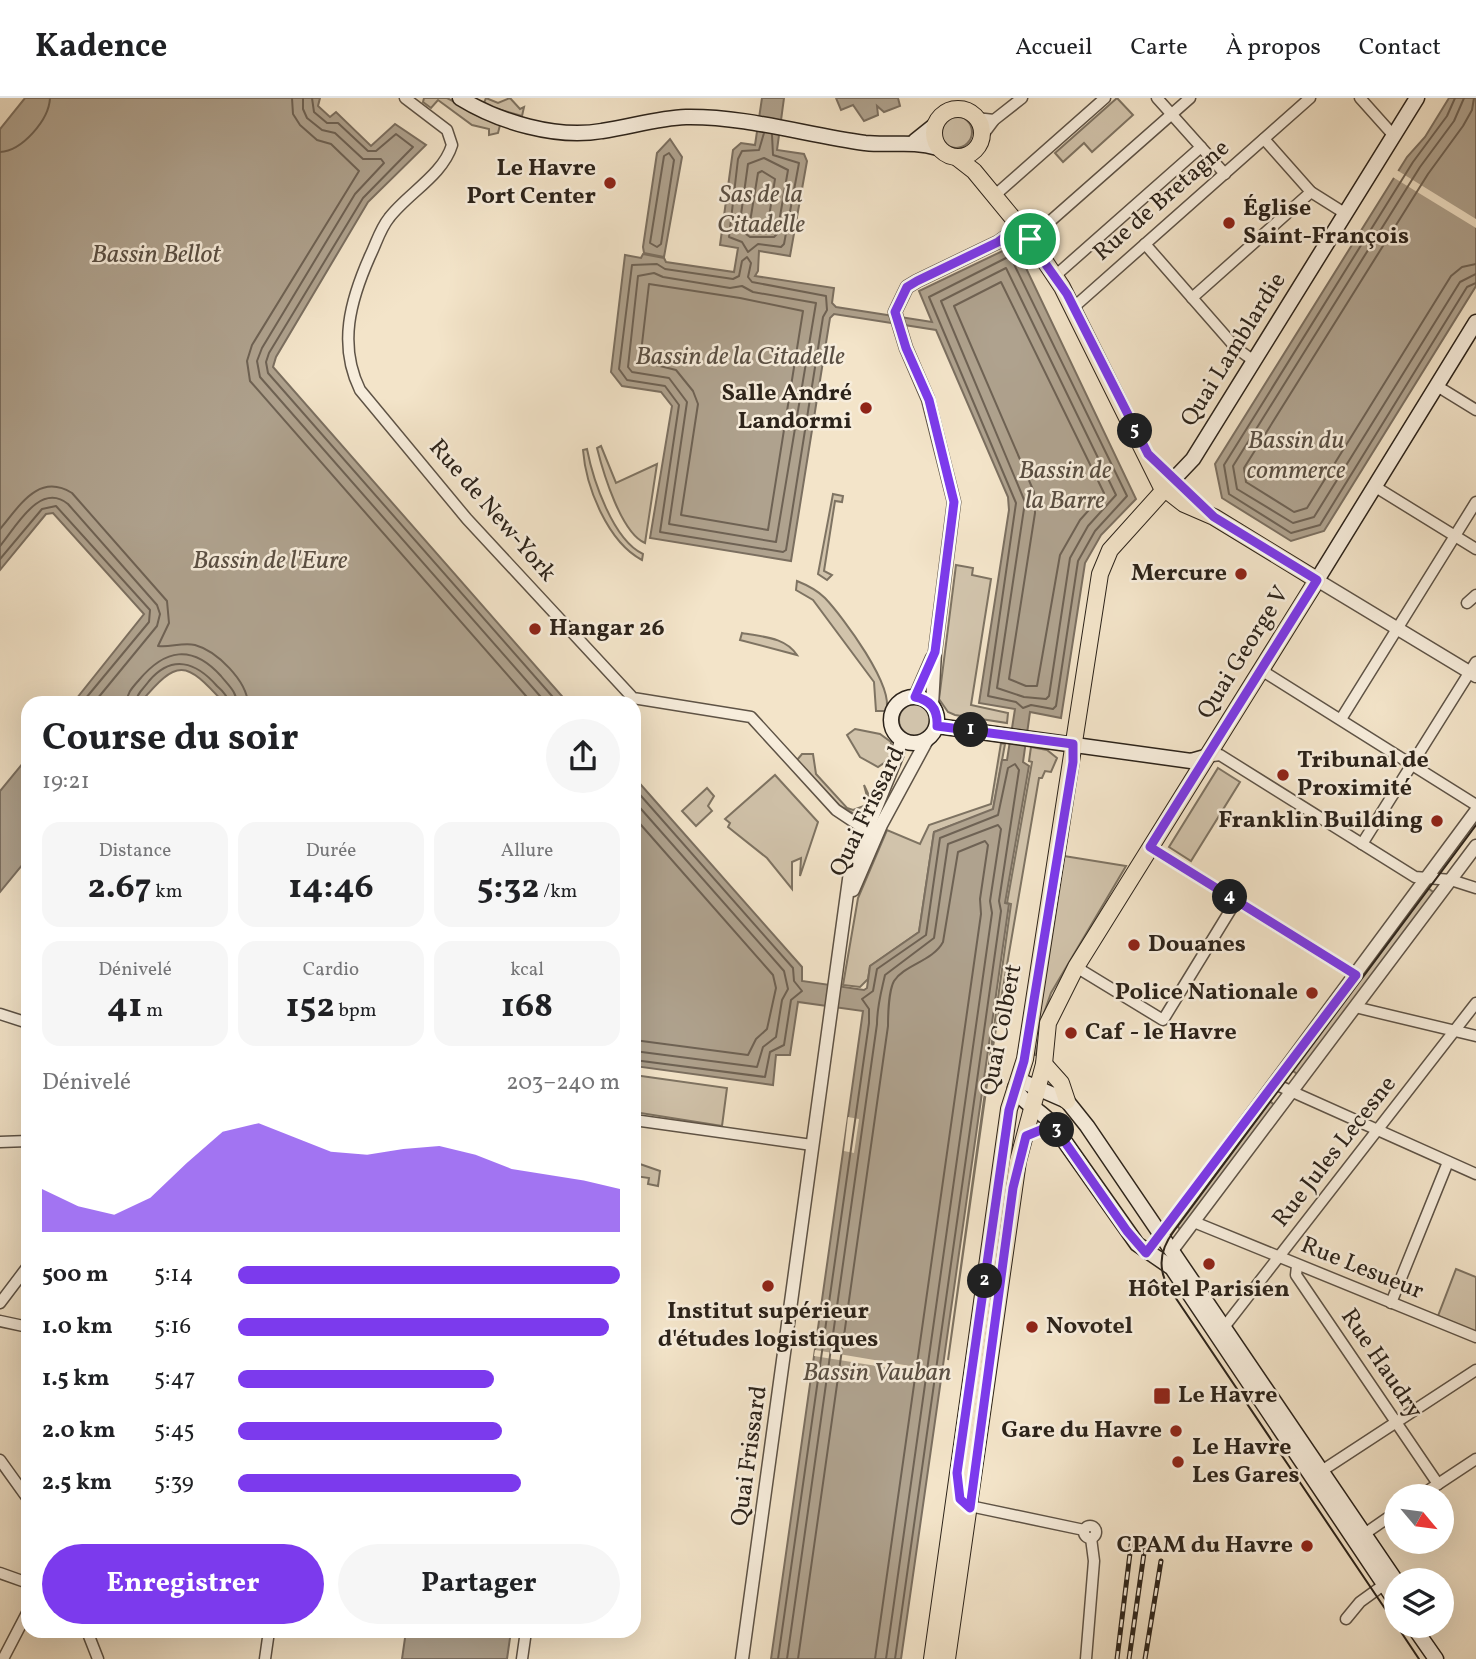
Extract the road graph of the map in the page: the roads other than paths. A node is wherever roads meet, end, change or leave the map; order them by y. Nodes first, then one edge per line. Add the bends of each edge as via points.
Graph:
1 (405, 98) edge
2 (460, 98) edge
3 (1022, 98) edge
4 (1105, 98) edge
5 (1157, 98) edge
6 (1190, 98) edge
7 (1310, 98) edge
8 (1360, 98) edge
9 (1418, 98) edge
10 (418, 103) edge
11 (966, 107) edge
12 (1172, 114) junction
13 (995, 120) junction
14 (935, 125) junction
15 (982, 136) junction
16 (1394, 136) junction
17 (1264, 138) junction
18 (915, 141) junction
19 (938, 148) junction
20 (1201, 148) junction
21 (973, 152) junction
22 (956, 157) junction
23 (974, 171) junction
24 (1225, 174) junction
25 (1311, 192) junction
26 (994, 196) junction
27 (1346, 214) junction
28 (1019, 227) junction
29 (1030, 239) junction
30 (1145, 244) junction
31 (1055, 276) junction
32 (1192, 298) junction
33 (1074, 307) junction
34 (1476, 321) edge
35 (1254, 361) junction
36 (1437, 386) junction
37 (1476, 410) edge
38 (1169, 484) junction
39 (1374, 486) junction
40 (1476, 502) edge
41 (1455, 536) junction
42 (1476, 550) edge
43 (1317, 580) junction
44 (1476, 595) edge
45 (1467, 603) dead end
46 (1397, 629) junction
47 (935, 652) junction
48 (1261, 670) junction
49 (1474, 670) edge
50 (631, 696) edge
51 (915, 697) junction
52 (641, 699) edge
53 (932, 705) junction
54 (1341, 719) junction
55 (937, 726) junction
56 (901, 740) junction
57 (927, 740) junction
58 (1073, 744) junction
59 (1205, 757) junction
60 (1412, 764) junction
61 (1476, 804) edge
62 (1476, 811) edge
63 (870, 833) junction
64 (1362, 844) junction
65 (1476, 846) edge
66 (1150, 847) junction
67 (1428, 878) junction
68 (1451, 880) junction
69 (1476, 888) edge
70 (1236, 901) junction
71 (1076, 967) junction
72 (1356, 975) junction
73 (1476, 1003) edge
74 (1355, 1007) junction
75 (0, 1014) edge
76 (21, 1021) edge
77 (1454, 1031) junction
78 (1476, 1036) edge
79 (1044, 1064) junction
80 (1017, 1084) junction
81 (1275, 1084) junction
82 (1039, 1087) junction
83 (1290, 1093) junction
84 (1067, 1101) junction
85 (1034, 1108) junction
86 (641, 1121) edge
87 (1053, 1125) junction
88 (1377, 1132) junction
89 (1026, 1136) junction
90 (21, 1141) edge
91 (0, 1142) edge
92 (811, 1144) junction
93 (1448, 1162) junction
94 (1476, 1174) edge
95 (1194, 1222) junction
96 (1166, 1230) junction
97 (1173, 1249) junction
98 (1146, 1253) junction
99 (1279, 1258) junction
100 (1161, 1260) junction
101 (1297, 1266) junction
102 (21, 1275) edge
103 (0, 1303) edge
104 (1391, 1303) junction
105 (0, 1321) edge
106 (1226, 1325) junction
107 (21, 1326) edge
108 (1476, 1337) edge
109 (1476, 1370) edge
110 (984, 1408) junction
111 (1395, 1422) junction
112 (964, 1427) junction
113 (1476, 1459) edge
114 (0, 1460) edge
115 (1320, 1472) junction
116 (957, 1473) junction
117 (1438, 1484) joint
118 (21, 1489) edge
119 (970, 1508) junction
120 (1384, 1520) edge
121 (1363, 1535) junction
122 (1384, 1568) edge
123 (1384, 1570) edge
124 (0, 1573) edge
125 (21, 1580) edge
126 (1384, 1586) edge
127 (1346, 1619) dead end
128 (21, 1624) edge
129 (90, 1638) edge
130 (268, 1638) edge
131 (525, 1638) edge
132 (1421, 1638) edge
133 (1431, 1638) edge
134 (3, 1659) edge
135 (98, 1659) edge
136 (265, 1659) edge
137 (522, 1659) edge
138 (742, 1659) edge
139 (932, 1659) edge
140 (947, 1659) edge
141 (1086, 1659) edge
142 (1436, 1659) edge
143 (1445, 1659) edge

1 - 10 street, Rue de New-York
2 - 18 main road via 503,119 567,132 599,132 686,117 886,145
3 - 13 street
4 - 26 street
5 - 12 street
6 - 12 street
7 - 17 street, Rue de Bretagne
8 - 16 street
9 - 16 main road, Quai Lamblardie
10 - 50 street, Rue de New-York via 447,130 452,145 444,162 389,218 362,275 352,303 348,340 352,374 360,390 467,519
11 - 13 street
11 - 14 main road via 944,113
11 - 15 main road
12 - 20 street
12 - 29 street
13 - 15 street
14 - 18 main road
14 - 19 main road
15 - 21 main road
16 - 27 main road, Quai Lamblardie
17 - 24 street, Rue de Bretagne
17 - 25 street
18 - 19 main road
19 - 22 main road
20 - 24 street
20 - 31 street
21 - 22 main road
21 - 23 main road
22 - 23 main road
23 - 26 main road
24 - 30 street, Rue de Bretagne
25 - 27 street
25 - 32 street
26 - 28 main road
27 - 35 main road, Quai Lamblardie
28 - 29 main road
28 - 47 street via 907,287 895,312 929,400 954,502
29 - 31 main road
30 - 32 street
30 - 33 street, Rue de Bretagne
31 - 33 main road
32 - 35 street via 1236,348
33 - 38 main road via 1143,447
34 - 36 main road, Quai George V
35 - 38 main road, Quai Lamblardie via 1193,459
36 - 37 street
36 - 39 main road, Quai George V
38 - 43 main road
38 - 58 main road, Quai Colbert via 1105,560
39 - 41 street
39 - 43 main road, Quai George V
40 - 41 street
41 - 42 street
41 - 46 street
43 - 46 street
43 - 48 main road, Quai George V
44 - 45 street
46 - 49 street
46 - 54 street
47 - 51 street
47 - 53 street
48 - 54 street
48 - 59 main road, Quai George V
49 - 60 street
51 - 53 main road
51 - 56 main road via 901,701 892,713 892,726
52 - 63 street, Rue de New-York via 751,717 836,810
53 - 55 main road
54 - 60 street
55 - 57 main road
55 - 58 main road
56 - 57 main road via 914,744
56 - 63 street, Quai Frissard
57 - 63 street, Quai Frissard
58 - 59 main road via 1191,761
58 - 80 main road, Quai Colbert
59 - 64 street via 1220,755
59 - 66 main road, Quai George V
60 - 61 street
60 - 64 street
62 - 67 street
63 - 92 street, Quai Frissard via 848,902
64 - 67 street via 1416,877
65 - 68 street
66 - 70 street
66 - 71 main road, Quai Colbert
67 - 68 street
67 - 72 street
68 - 69 street
68 - 74 street
70 - 71 street via 1163,1020
70 - 72 street
71 - 79 main road, Quai Colbert via 1048,1023
72 - 81 street
73 - 77 street, Rue Jules Lecesne
74 - 77 street
74 - 83 street
75 - 76 street
77 - 78 street
77 - 88 street, Rue Jules Lecesne
79 - 82 main road, Quai Colbert
79 - 84 main road via 1061,1083
80 - 82 main road
80 - 85 main road via 1022,1101
80 - 112 main road, Quai Colbert via 1009,1110
81 - 83 street
81 - 96 street
82 - 84 main road
82 - 85 main road, Quai Colbert
83 - 88 street
83 - 95 street
84 - 96 main road
85 - 87 main road
85 - 89 main road, Quai Colbert
86 - 92 street
87 - 89 main road
87 - 98 main road
88 - 93 street
88 - 99 street, Rue Jules Lecesne
89 - 110 main road, Quai Colbert via 1013,1188
90 - 91 street
92 - 138 street, Quai Frissard
93 - 94 street
93 - 104 street
95 - 97 street
95 - 99 street, Rue Lesueur
96 - 97 main road
96 - 98 main road
97 - 100 main road
97 - 106 main road
98 - 100 main road
99 - 101 street, Rue Lesueur
99 - 106 street, Rue Jules Lecesne
100 - 123 main road via 1172,1268
101 - 104 street, Rue Lesueur
101 - 111 street, Rue Haudry via 1296,1275
102 - 103 street
104 - 108 street, Rue Lesueur
105 - 107 street
106 - 115 main road
109 - 111 street
110 - 112 main road
110 - 119 main road, Quai Colbert
111 - 115 street
111 - 117 street, Rue Haudry
112 - 116 main road, Quai Colbert
113 - 117 street
114 - 118 street
115 - 121 main road
116 - 119 street via 960,1499
116 - 139 main road, Quai Colbert
119 - 140 main road, Quai Colbert
119 - 141 street via 1088,1534 1094,1561
120 - 121 street
121 - 122 main road
124 - 125 street
126 - 127 street via 1360,1602
128 - 134 street
129 - 135 street
130 - 136 street
131 - 137 street
132 - 142 main road
133 - 143 main road

